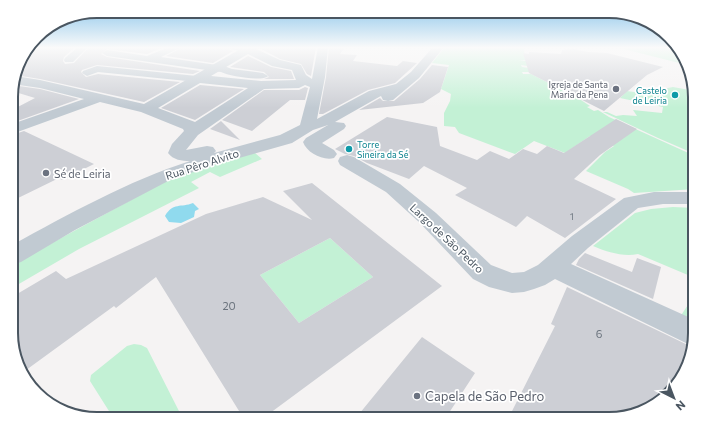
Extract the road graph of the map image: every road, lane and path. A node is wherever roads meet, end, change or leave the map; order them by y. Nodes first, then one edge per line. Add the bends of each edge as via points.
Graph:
1 (75, 67) edge
2 (207, 67) edge
3 (269, 67) edge
4 (293, 67) edge
5 (320, 67) edge
6 (418, 67) edge
7 (422, 67) edge
8 (214, 68) junction
9 (87, 73) junction
10 (417, 73) junction
11 (197, 79) junction
12 (20, 81) edge
13 (260, 82) junction
14 (399, 87) junction
15 (180, 89) junction
16 (101, 98) junction
17 (152, 111) junction
18 (18, 127) edge
19 (308, 127) junction
20 (192, 132) junction
21 (688, 198) edge
22 (18, 253) edge
23 (553, 267) junction
24 (688, 331) edge

1 - 9 street
2 - 8 street
3 - 13 street
4 - 13 street via 297,68 304,83
5 - 19 street
6 - 10 street
7 - 10 street
8 - 11 street
8 - 13 street
9 - 11 street via 97,69
9 - 15 street
10 - 14 street
11 - 13 street
11 - 15 street
12 - 16 street
13 - 20 street
14 - 19 street, Rua Pêro Alvito via 374,94 325,121
14 - 23 street, Largo de São Pedro via 386,98 312,142 313,145 393,188 428,218 482,272 493,278 508,283 523,282 535,279
15 - 17 street
16 - 17 street
16 - 18 street
17 - 20 street via 190,126
19 - 20 street via 189,156 177,153 178,148
19 - 22 street, Rua Pêro Alvito via 286,139 163,176
21 - 23 street, Largo de São Pedro via 630,204 581,241
23 - 24 street

